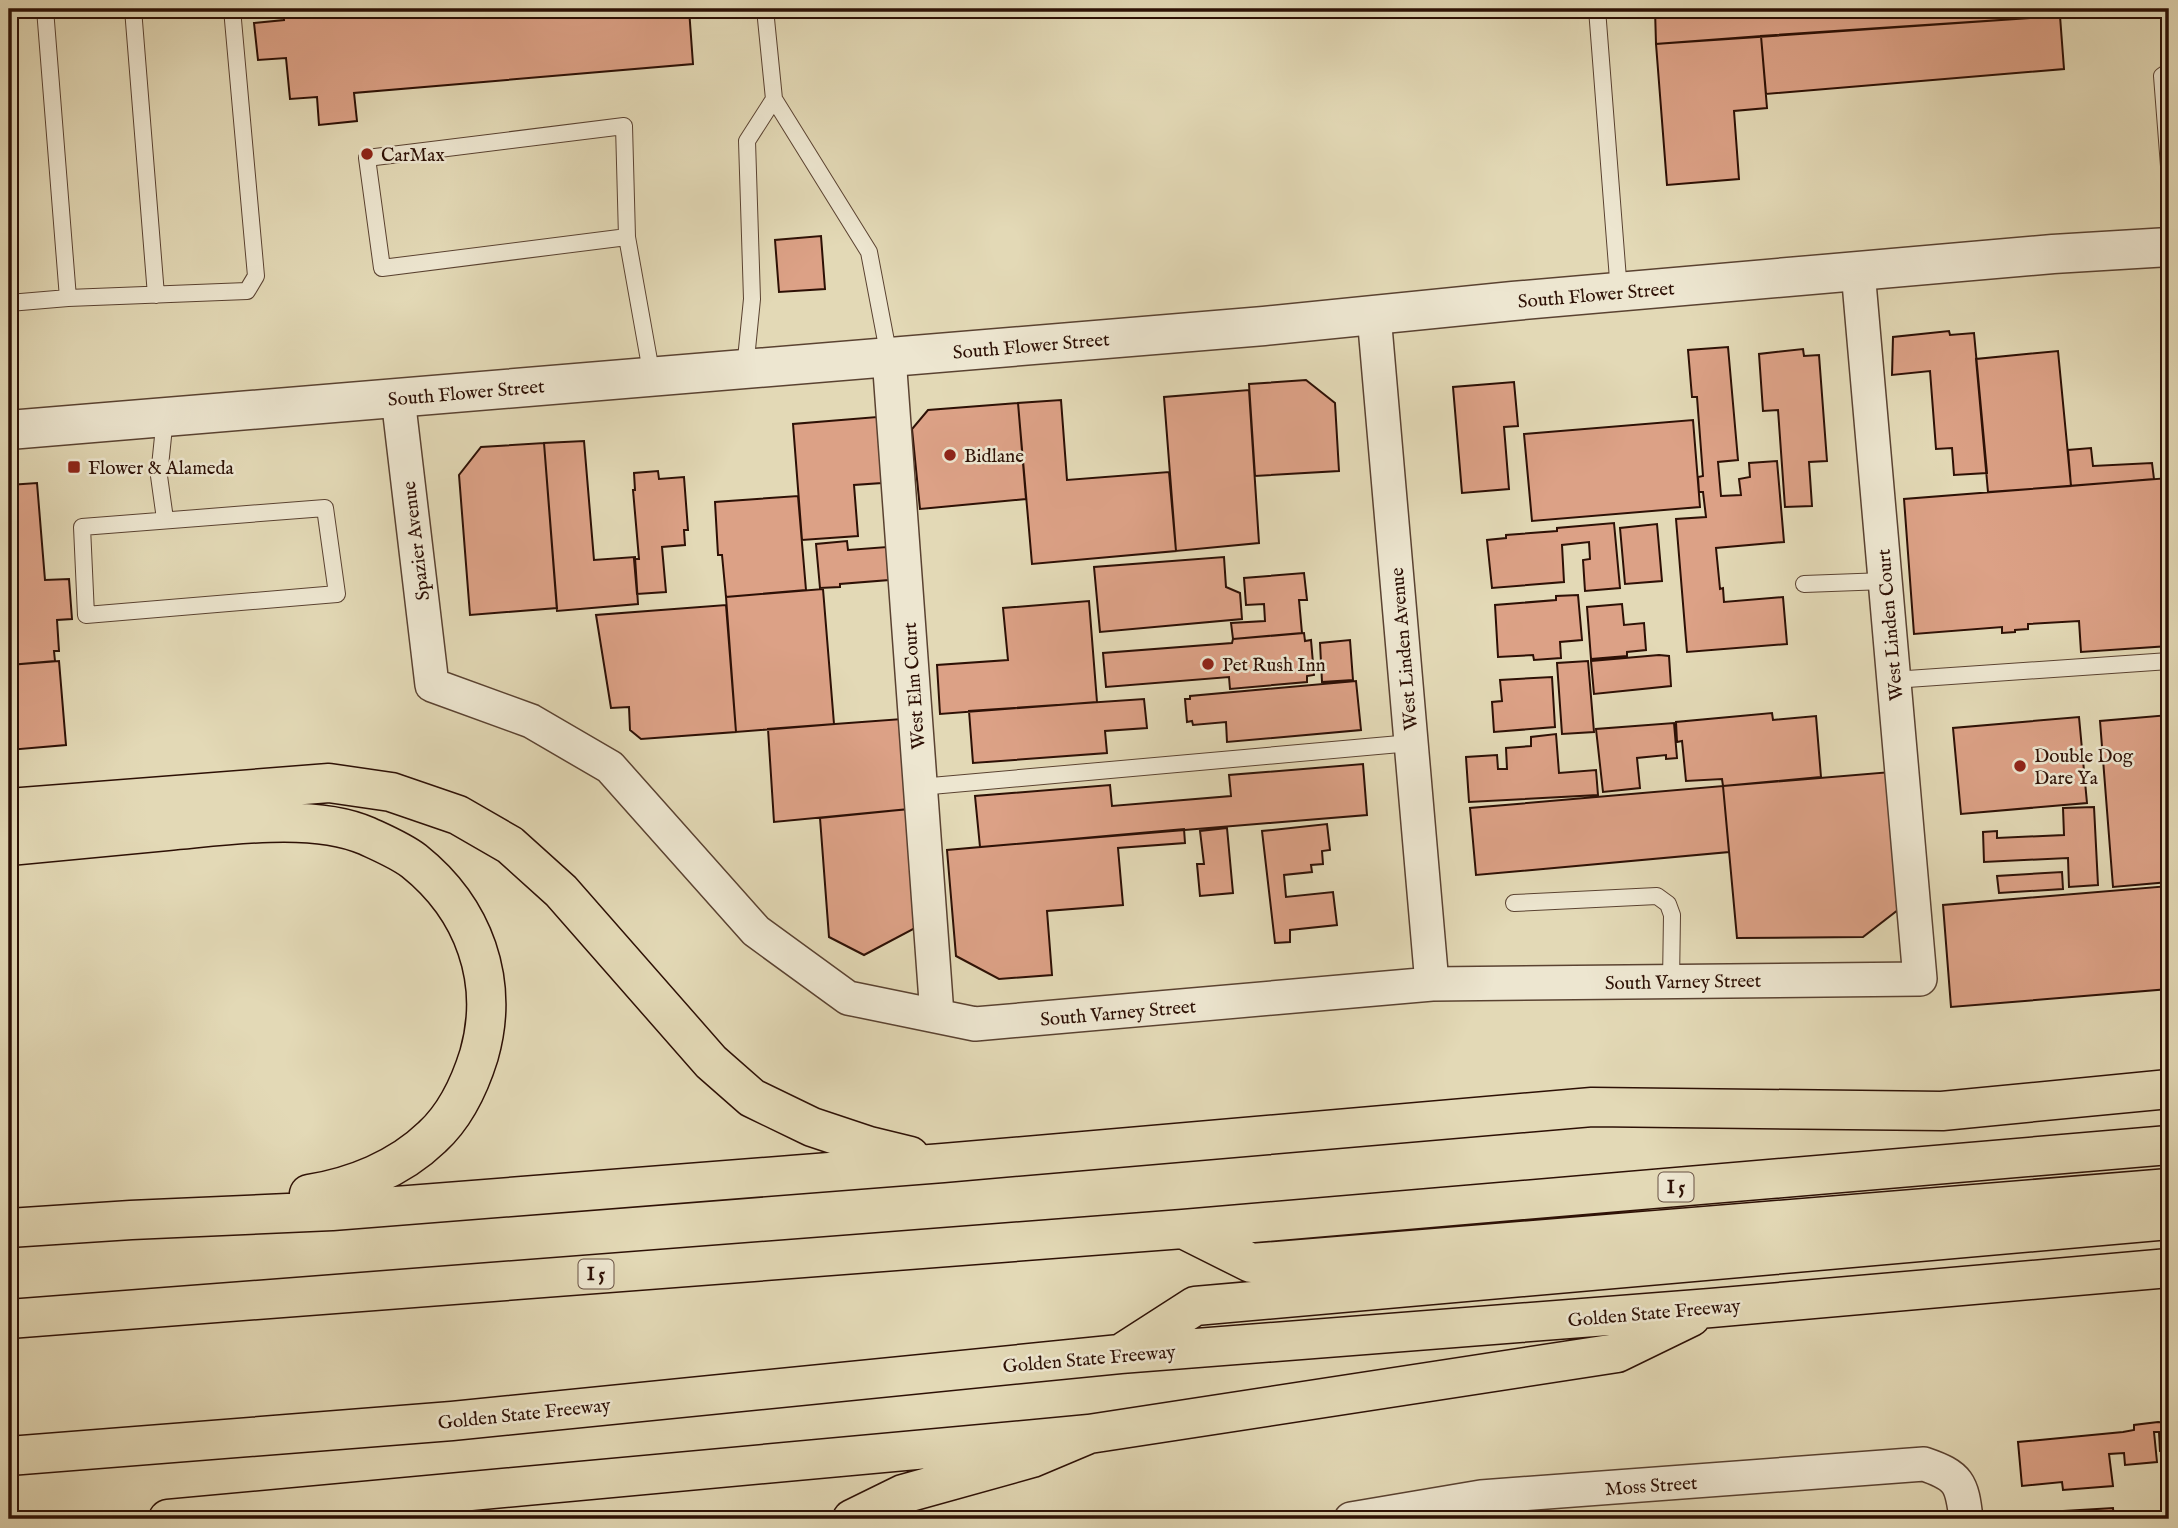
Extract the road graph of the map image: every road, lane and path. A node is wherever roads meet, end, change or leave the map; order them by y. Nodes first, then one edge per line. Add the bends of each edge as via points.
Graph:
1 (45, 9) edge
2 (133, 9) edge
3 (232, 9) edge
4 (765, 9) edge
5 (1597, 9) edge
6 (2166, 74) edge
7 (774, 99) junction
8 (2169, 166) edge
9 (627, 237) junction
10 (2169, 247) edge
11 (1858, 271) junction
12 (1619, 292) junction
13 (156, 295) junction
14 (68, 298) junction
15 (9, 303) edge
16 (1374, 315) junction
17 (889, 357) junction
18 (745, 369) junction
19 (652, 377) junction
20 (398, 398) junction
21 (165, 417) junction
22 (9, 430) edge
23 (165, 519) junction
24 (1885, 581) junction
25 (1804, 584) dead end
26 (2169, 661) edge
27 (1909, 679) junction
28 (432, 685) joint
29 (1411, 743) junction
30 (920, 786) junction
31 (9, 808) edge
32 (9, 846) edge
33 (1514, 903) dead end
34 (1920, 979) joint
35 (1671, 982) junction
36 (1432, 984) junction
37 (937, 1015) junction
38 (2169, 1089) edge
39 (2169, 1145) edge
40 (943, 1163) junction
41 (2169, 1188) edge
42 (131, 1220) junction
43 (2169, 1220) edge
44 (9, 1228) edge
45 (1183, 1229) junction
46 (2169, 1268) edge
47 (1711, 1308) junction
48 (9, 1319) edge
49 (1121, 1354) junction
50 (1089, 1434) junction
51 (9, 1456) edge
52 (1482, 1508) edge
53 (196, 1518) edge
54 (852, 1519) edge
55 (1351, 1519) edge
56 (1966, 1519) edge

1 - 14 lane
2 - 13 lane
3 - 13 lane via 256,276 247,291
4 - 7 lane
5 - 12 lane
6 - 8 lane
7 - 17 lane via 869,252
7 - 18 lane via 747,141 752,299
9 - 9 lane via 624,126 367,158 382,268
9 - 19 lane
10 - 11 street, South Flower Street
11 - 12 street, South Flower Street
11 - 24 street, West Linden Court
12 - 16 street, South Flower Street
13 - 14 lane
14 - 15 lane
16 - 17 street, South Flower Street
16 - 29 street, West Linden Avenue
17 - 18 street, South Flower Street
17 - 30 street, West Elm Court
18 - 19 street, South Flower Street
19 - 20 street, South Flower Street
20 - 21 street, South Flower Street
20 - 28 street, Spazier Avenue
21 - 22 street, South Flower Street
21 - 23 lane via 159,476
23 - 23 lane via 325,508 337,594 86,615 82,527
24 - 25 lane
24 - 27 street, West Linden Court
26 - 27 lane
27 - 34 street, West Linden Court
28 - 37 street, South Varney Street via 531,720 610,766 756,931 848,998
29 - 30 lane
29 - 36 street, West Linden Avenue
30 - 37 street, West Elm Court
31 - 40 highway via 328,783 391,792 458,815 510,845 561,891 710,1062 752,1098 812,1127
32 - 42 highway via 269,821 329,826 365,835 412,860 447,893 475,942 487,993 486,1030 473,1076 433,1136 364,1180 317,1193
33 - 35 lane via 1657,896 1668,904 1672,915
34 - 35 street, South Varney Street
35 - 36 street, South Varney Street
36 - 37 street, South Varney Street via 975,1024
38 - 40 highway via 1942,1111 1592,1107
39 - 45 highway, I 5
40 - 42 highway via 332,1211
41 - 45 highway via 1251,1264
42 - 44 highway
43 - 49 highway via 1195,1306
45 - 48 highway, I 5
46 - 47 highway, Golden State Freeway
47 - 49 highway, Golden State Freeway
47 - 50 highway via 1617,1353
49 - 51 highway, Golden State Freeway via 452,1421
50 - 53 highway
50 - 54 highway via 1032,1458 903,1494
52 - 55 street, Moss Street
52 - 56 street, Moss Street via 1924,1464 1950,1473 1964,1494

